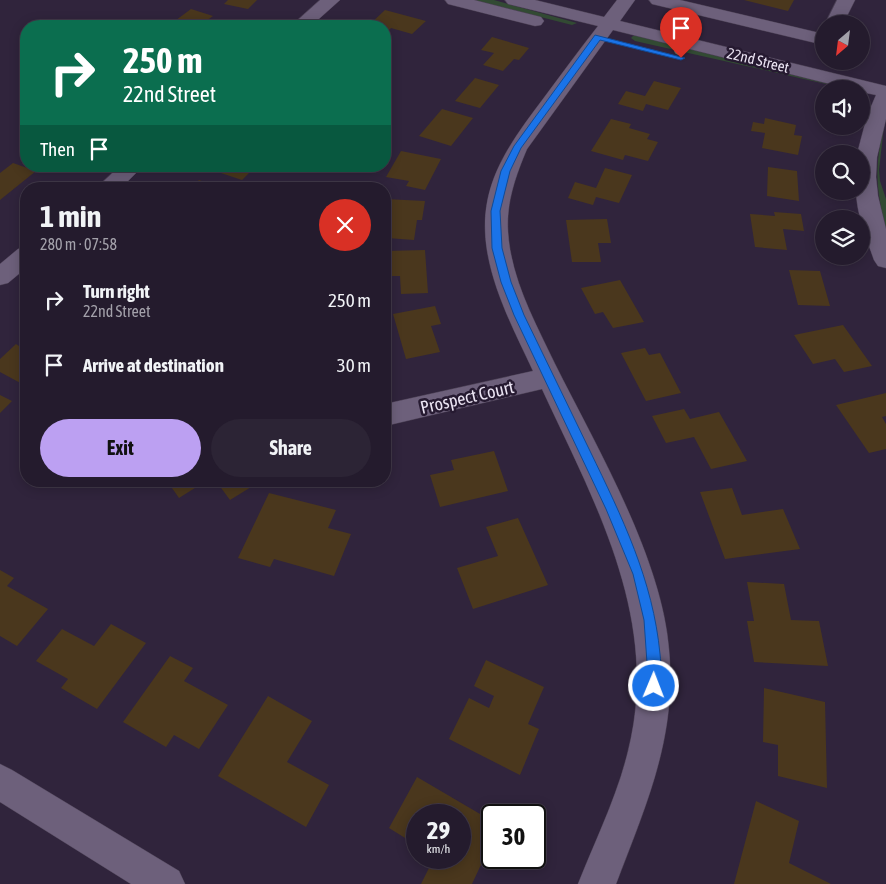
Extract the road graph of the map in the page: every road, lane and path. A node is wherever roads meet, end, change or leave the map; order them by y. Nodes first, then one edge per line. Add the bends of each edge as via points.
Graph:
1 (331, 0) edge
2 (454, 0) edge
3 (514, 0) edge
4 (626, 0) edge
5 (658, 0) edge
6 (846, 0) edge
7 (838, 15) edge
8 (307, 20) edge
9 (603, 30) junction
10 (815, 38) edge
11 (815, 91) edge
12 (880, 101) edge
13 (126, 172) edge
14 (114, 182) edge
15 (20, 260) edge
16 (886, 260) edge
17 (0, 278) edge
18 (549, 377) junction
19 (391, 414) edge
20 (0, 782) edge
21 (166, 884) edge
22 (597, 884) edge

1 - 8 street
2 - 9 street, 22nd Street
3 - 9 street, 22nd Street
4 - 9 street
5 - 10 street
6 - 7 street
9 - 11 street, 22nd Street
9 - 12 street, 22nd Street
9 - 18 street via 517,148 498,194 496,238 506,282
12 - 16 street via 868,142 865,173 869,212
13 - 14 street
15 - 17 street
18 - 19 street, Prospect Court
18 - 22 street via 639,574 652,630 655,670 650,729 642,767
20 - 21 street

